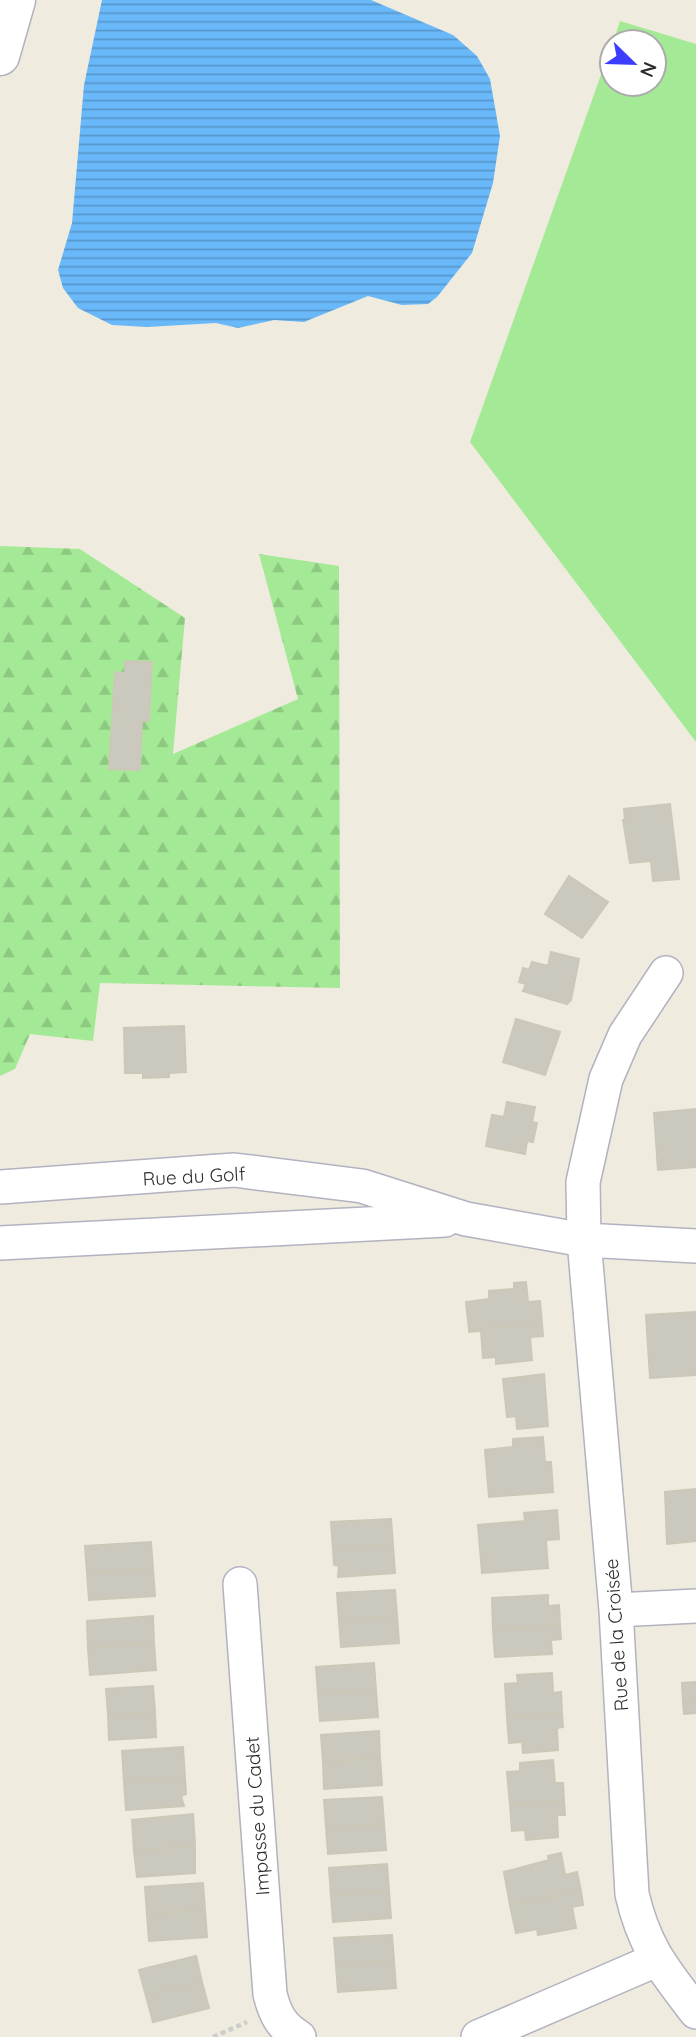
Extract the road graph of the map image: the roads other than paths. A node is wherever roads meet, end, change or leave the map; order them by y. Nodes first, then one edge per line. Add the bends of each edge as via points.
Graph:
1 (16, 0) edge
2 (0, 56) edge
3 (666, 974) dead end
4 (0, 1186) edge
5 (466, 1219) junction
6 (584, 1240) junction
7 (0, 1242) edge
8 (696, 1247) edge
9 (240, 1584) dead end
10 (696, 1606) edge
11 (616, 1610) junction
12 (656, 1960) junction
13 (696, 2012) edge
14 (299, 2037) edge
15 (478, 2037) edge

1 - 2 main road
3 - 6 street, Rue de la Croisée via 625,1035 606,1079 585,1165
4 - 5 street, Rue du Golf via 234,1170 362,1186
5 - 6 street, Rue du Golf
5 - 7 street, Rue du Golf
6 - 8 street, Rue du Golf
6 - 11 street, Rue de la Croisée
9 - 14 street, Impasse du Cadet via 270,1994 284,2028
10 - 11 street
11 - 12 street, Rue de la Croisée via 632,1894 640,1928
12 - 13 street, Rue de la Croisée
12 - 15 street

